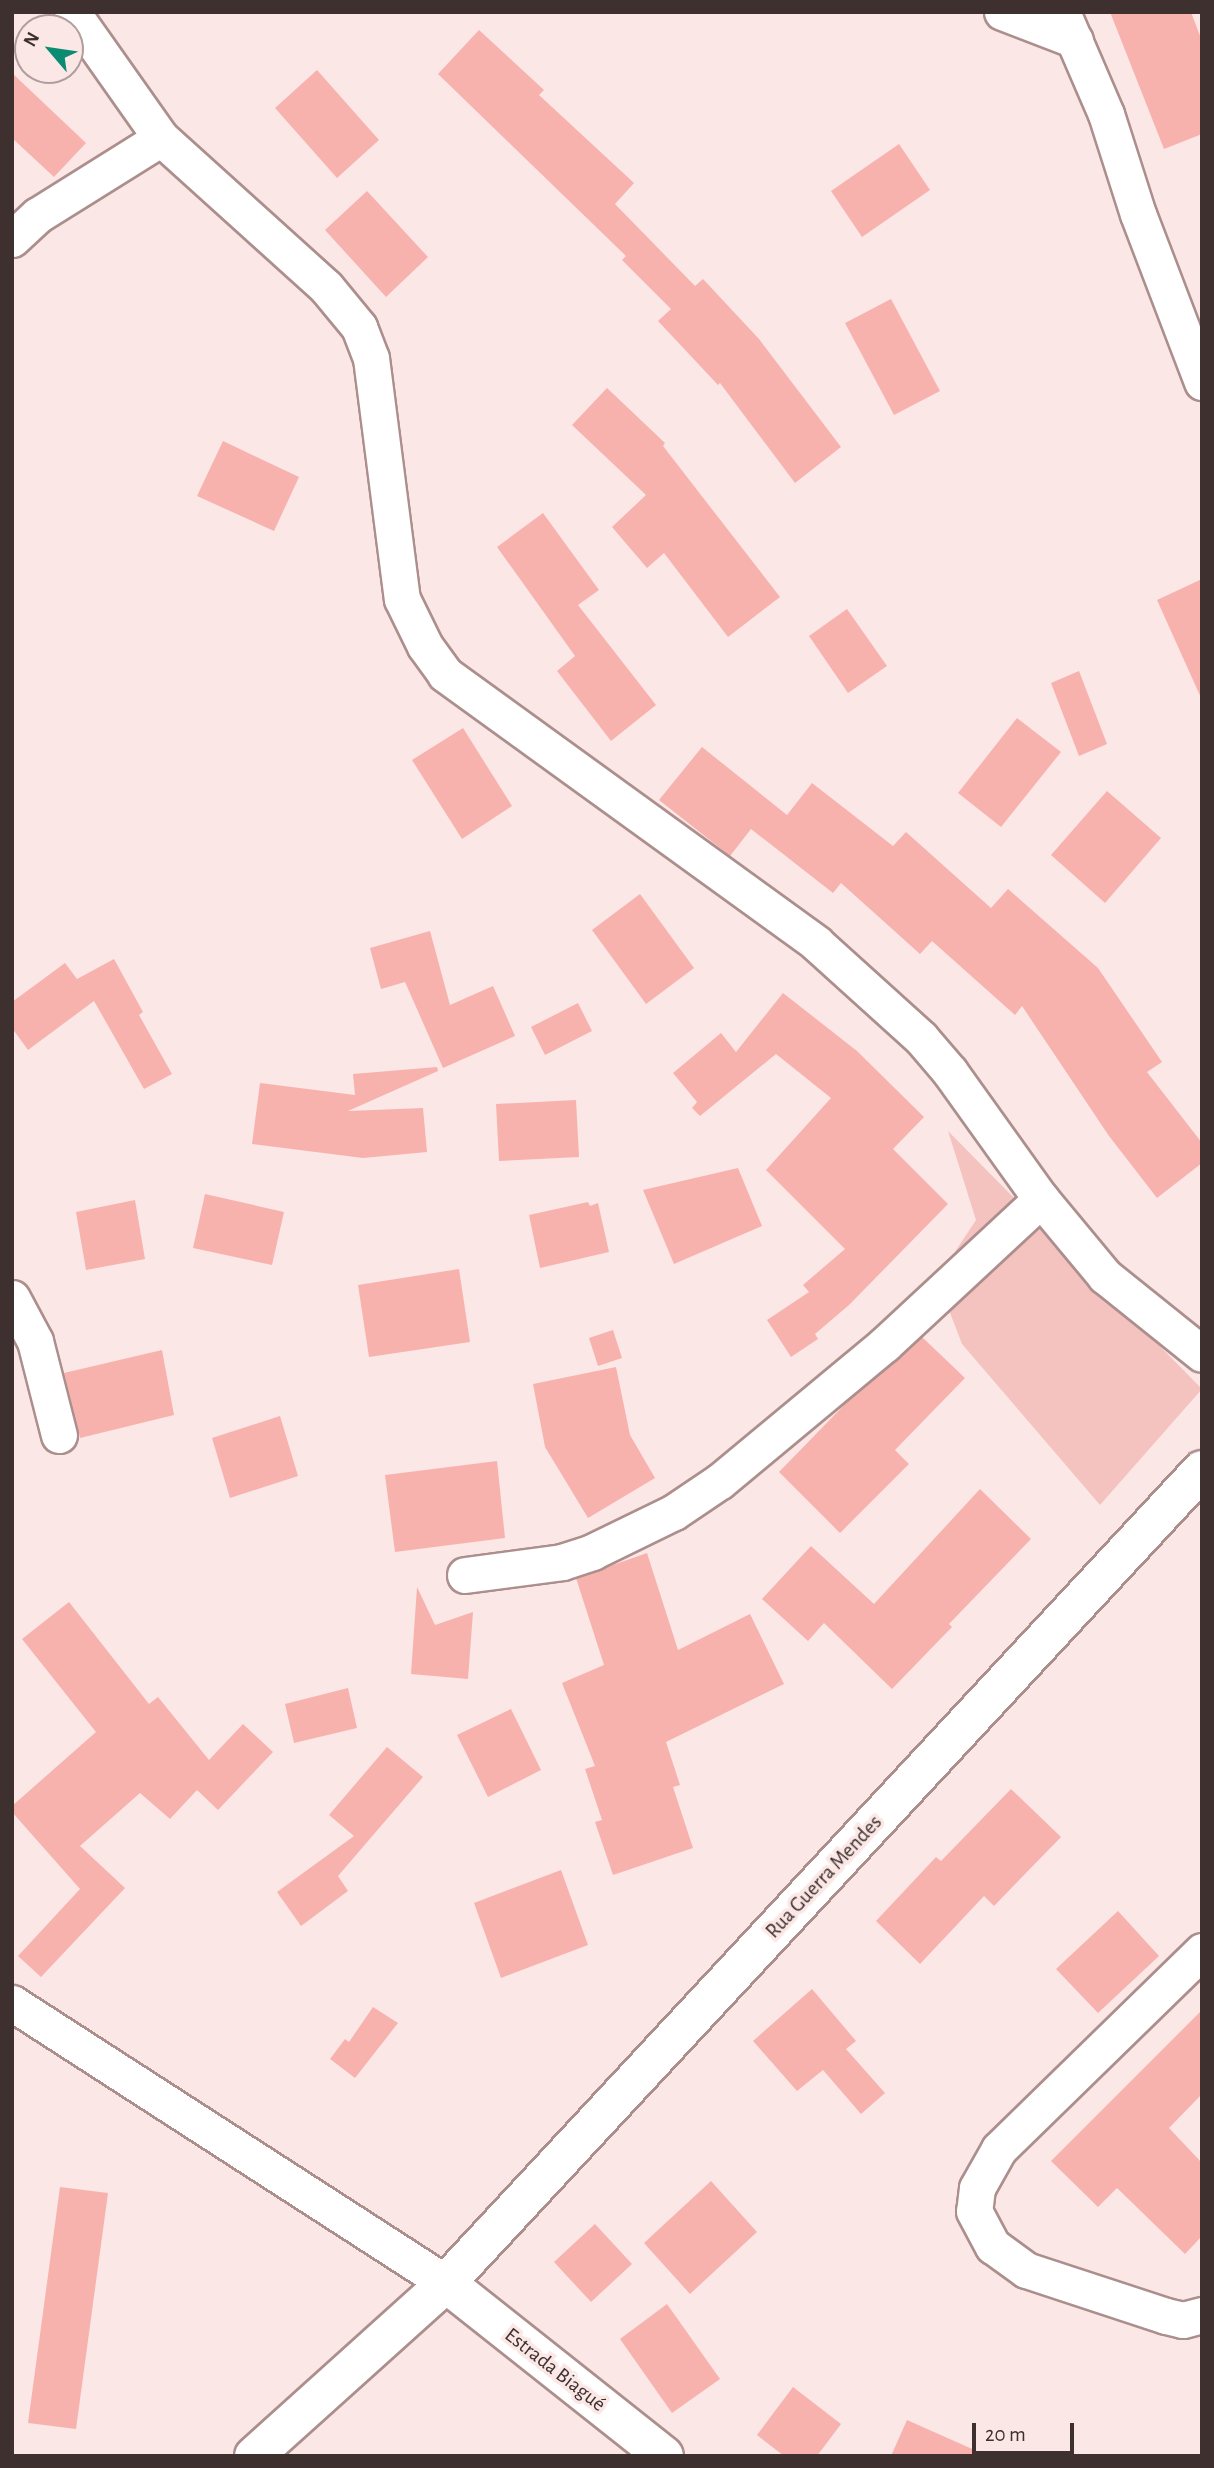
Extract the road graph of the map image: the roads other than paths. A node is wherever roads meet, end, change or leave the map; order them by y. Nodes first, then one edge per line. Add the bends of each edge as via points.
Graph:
1 (72, 12) edge
2 (1002, 12) edge
3 (1068, 26) edge
4 (161, 138) junction
5 (12, 239) edge
6 (1202, 382) edge
7 (1041, 1199) junction
8 (12, 1298) edge
9 (1202, 1354) edge
10 (60, 1434) dead end
11 (1202, 1470) edge
12 (465, 1574) dead end
13 (1202, 1951) edge
14 (12, 2003) edge
15 (446, 2283) junction
16 (1202, 2315) edge
17 (254, 2456) edge
18 (664, 2456) edge

1 - 4 street
2 - 3 street
3 - 6 street via 1106,114
4 - 5 street via 38,215
4 - 7 street via 326,287 359,327 371,358 402,599 445,674 816,943 921,1038
7 - 9 street via 1105,1276
7 - 12 street via 885,1344 720,1482 674,1512 562,1562
8 - 10 street via 35,1341
11 - 15 street, Rua Guerra Mendes
13 - 16 street via 999,2149 977,2188 974,2211 993,2246 1026,2270 1166,2316 1183,2320
14 - 15 street
15 - 17 street, Rua Guerra Mendes
15 - 18 street, Estrada Biagué

